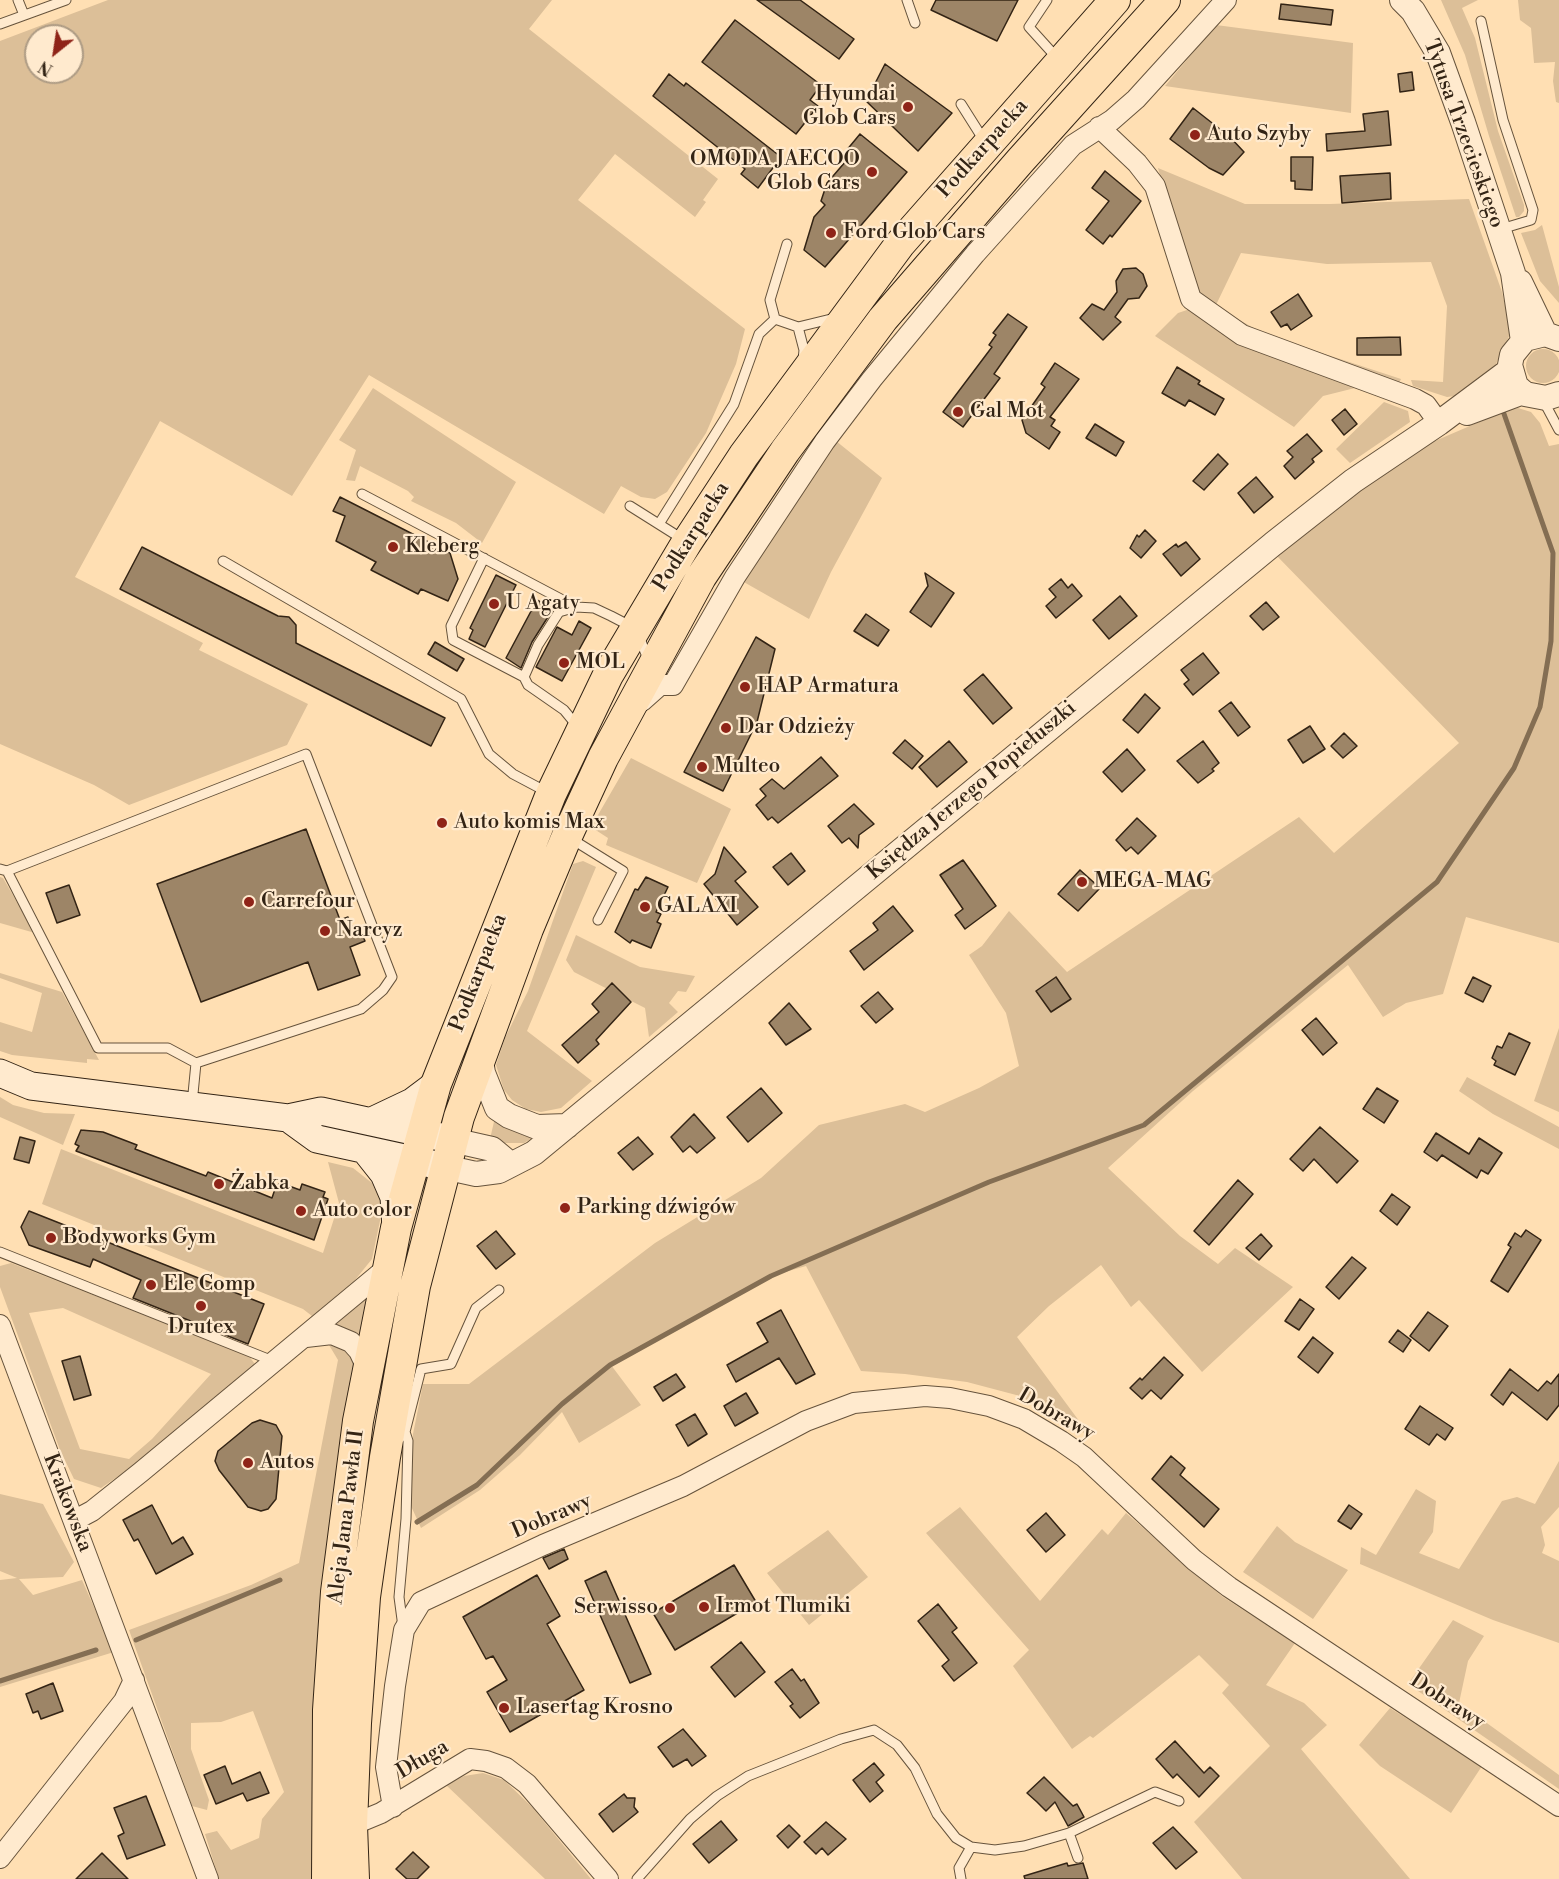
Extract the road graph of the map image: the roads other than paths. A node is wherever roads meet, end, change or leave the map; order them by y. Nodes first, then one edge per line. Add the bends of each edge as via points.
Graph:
1 (18, 0) edge
2 (66, 0) edge
3 (907, 0) edge
4 (1047, 0) edge
5 (1115, 0) edge
6 (1165, 0) edge
7 (1226, 0) edge
8 (1402, 0) edge
9 (24, 15) junction
10 (1480, 21) dead end
11 (915, 23) dead end
12 (0, 24) edge
13 (1060, 62) junction
14 (961, 104) dead end
15 (1099, 128) junction
16 (986, 145) junction
17 (1498, 230) junction
18 (786, 244) dead end
19 (849, 309) junction
20 (775, 319) junction
21 (798, 327) junction
22 (1542, 338) edge
23 (1510, 370) junction
24 (798, 380) junction
25 (1541, 395) edge
26 (1439, 423) junction
27 (1559, 430) edge
28 (362, 494) dead end
29 (630, 506) dead end
30 (658, 524) junction
31 (687, 542) junction
32 (484, 558) junction
33 (223, 561) dead end
34 (576, 607) junction
35 (636, 629) junction
36 (665, 662) junction
37 (524, 677) junction
38 (581, 731) junction
39 (551, 794) junction
40 (567, 836) junction
41 (3, 870) edge
42 (598, 920) dead end
43 (480, 1054) junction
44 (196, 1063) junction
45 (0, 1073) edge
46 (436, 1084) junction
47 (192, 1106) junction
48 (288, 1118) junction
49 (374, 1120) junction
50 (567, 1126) junction
51 (423, 1132) junction
52 (365, 1150) junction
53 (448, 1153) junction
54 (414, 1161) junction
55 (396, 1228) junction
56 (0, 1252) edge
57 (388, 1267) junction
58 (499, 1290) dead end
59 (0, 1325) edge
60 (306, 1337) junction
61 (412, 1360) junction
62 (273, 1361) junction
63 (367, 1368) junction
64 (405, 1432) junction
65 (384, 1457) junction
66 (75, 1520) junction
67 (404, 1630) junction
68 (134, 1680) junction
69 (1179, 1801) dead end
70 (1559, 1806) edge
71 (393, 1807) junction
72 (339, 1825) junction
73 (1069, 1833) junction
74 (971, 1847) junction
75 (0, 1858) edge
76 (1078, 1858) dead end
77 (208, 1879) edge
78 (327, 1879) edge
79 (354, 1879) edge
80 (608, 1879) edge
81 (637, 1879) edge
82 (961, 1879) edge

1 - 9 lane
2 - 9 lane
3 - 11 lane
4 - 13 lane via 1029,27
5 - 13 main road, Podkarpacka
6 - 36 main road, Podkarpacka via 883,319 785,451 701,577
7 - 15 street via 1136,99
8 - 17 street, Tytusa Trzecieskiego via 1438,53
9 - 12 lane
10 - 17 lane via 1503,120 1533,210 1531,220
13 - 16 main road, Podkarpacka
14 - 16 lane
15 - 26 street via 1137,163 1155,186 1191,299 1242,335 1426,405
15 - 36 street via 1072,145 872,379
16 - 19 main road, Podkarpacka
17 - 22 street, Tytusa Trzecieskiego via 1513,273 1513,289
18 - 20 lane via 770,300
19 - 21 lane via 824,322
19 - 24 main road, Podkarpacka
20 - 21 lane
20 - 30 lane via 759,333 734,404
21 - 24 lane via 804,350
22 - 23 street via 1512,355
23 - 25 street via 1516,386
23 - 26 street, Księdza Jerzego Popiełuszki
24 - 31 main road, Podkarpacka
25 - 26 street, Księdza Jerzego Popiełuszki
25 - 27 lane
26 - 50 street, Księdza Jerzego Popiełuszki via 1353,481 1273,544
28 - 32 lane
29 - 30 lane
30 - 31 lane
31 - 35 main road, Podkarpacka
32 - 34 lane
32 - 37 lane via 451,626 453,640
33 - 39 lane via 461,699 489,754 513,774
34 - 35 lane via 594,608
34 - 37 lane via 559,612
35 - 36 lane
35 - 38 main road, Podkarpacka
36 - 40 main road, Podkarpacka via 619,727
37 - 38 lane via 528,685 564,710
38 - 39 main road, Podkarpacka
39 - 46 main road, Podkarpacka
40 - 42 lane via 623,871
40 - 43 main road, Podkarpacka
41 - 44 lane via 98,1048 168,1048
41 - 44 lane via 306,754 392,977 361,1010
43 - 50 street via 497,1107 508,1116 537,1127
43 - 53 main road, Podkarpacka
44 - 47 lane
45 - 47 main road via 31,1086
46 - 49 main road via 412,1102
46 - 51 main road, Podkarpacka
47 - 48 main road
48 - 49 main road via 321,1111
48 - 52 main road via 317,1139
49 - 51 main road
50 - 53 street, Księdza Jerzego Popiełuszki via 534,1153 510,1164 492,1149
51 - 53 main road, Księdza Jerzego Popiełuszki
51 - 54 main road, Podkarpacka
52 - 54 main road
52 - 55 main road via 384,1174 390,1189
53 - 54 main road, Księdza Jerzego Popiełuszki
53 - 61 main road, Aleja Jana Pawła II via 415,1286
54 - 55 main road, Aleja Jana Pawła II
55 - 57 main road, Aleja Jana Pawła II
56 - 62 lane
57 - 60 street
57 - 63 main road, Aleja Jana Pawła II
58 - 61 lane via 477,1308 451,1364
59 - 66 street, Krakowska
60 - 62 street
60 - 63 street via 332,1334 351,1342
61 - 64 lane
61 - 65 main road, Aleja Jana Pawła II
62 - 66 street via 141,1472
63 - 72 main road, Aleja Jana Pawła II via 336,1592 328,1710
64 - 65 lane
64 - 67 lane via 406,1519 399,1597
65 - 72 main road, Aleja Jana Pawła II
66 - 68 street, Krakowska
67 - 70 street, Dobrawy via 421,1602 684,1486 806,1421 854,1403 885,1398 950,1398 989,1406 1023,1419 1061,1441 1084,1457 1194,1560 1229,1587
67 - 71 street via 386,1767
68 - 75 street via 124,1701
68 - 77 street, Krakowska
69 - 73 lane via 1155,1792
71 - 72 street, Długa
71 - 80 street, Długa via 470,1759 486,1761 506,1768 527,1784
72 - 78 main road, Aleja Jana Pawła II
72 - 79 main road, Aleja Jana Pawła II
73 - 74 lane via 1024,1846 995,1850
73 - 76 lane
74 - 81 lane via 956,1838 938,1814 915,1767 897,1745 874,1730 841,1738 748,1776 690,1819
74 - 82 lane via 959,1868

